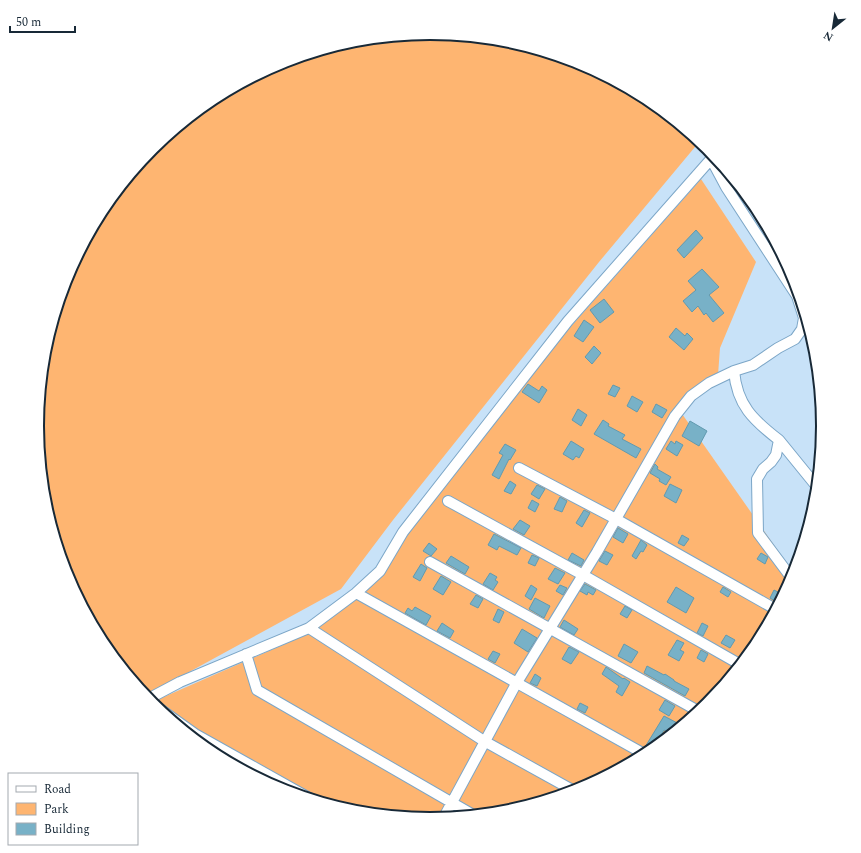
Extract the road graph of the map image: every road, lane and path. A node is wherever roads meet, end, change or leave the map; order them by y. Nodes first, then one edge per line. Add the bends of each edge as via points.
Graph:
1 (709, 159) edge
2 (717, 168) edge
3 (790, 286) edge
4 (803, 323) edge
5 (734, 371) junction
6 (779, 440) junction
7 (520, 468) dead end
8 (813, 482) edge
9 (448, 501) dead end
10 (616, 519) junction
11 (430, 562) dead end
12 (583, 574) junction
13 (788, 574) edge
14 (356, 593) junction
15 (772, 607) edge
16 (309, 628) junction
17 (549, 629) junction
18 (246, 654) junction
19 (737, 662) edge
20 (516, 684) junction
21 (153, 696) edge
22 (694, 709) edge
23 (205, 740) edge
24 (484, 741) junction
25 (639, 751) edge
26 (286, 785) edge
27 (568, 788) edge
28 (451, 803) junction
29 (466, 811) edge
30 (446, 812) edge

1 - 14 street via 568,321 403,532 380,571
2 - 3 street via 726,187
4 - 5 street via 795,339 753,366
5 - 6 street via 737,392 746,408 757,423
5 - 10 street via 709,383 691,396 675,416
6 - 8 street
6 - 13 street via 776,455 763,468 757,479 758,533
7 - 10 street
9 - 12 street
10 - 12 street
10 - 15 street
11 - 17 street
12 - 17 street
12 - 19 street
14 - 16 street
14 - 20 street
16 - 18 street
16 - 24 street
17 - 20 street
17 - 22 street
18 - 21 street
18 - 28 street via 257,690
20 - 24 street
20 - 25 street
23 - 26 street
24 - 27 street
24 - 28 street
28 - 29 street
28 - 30 street

